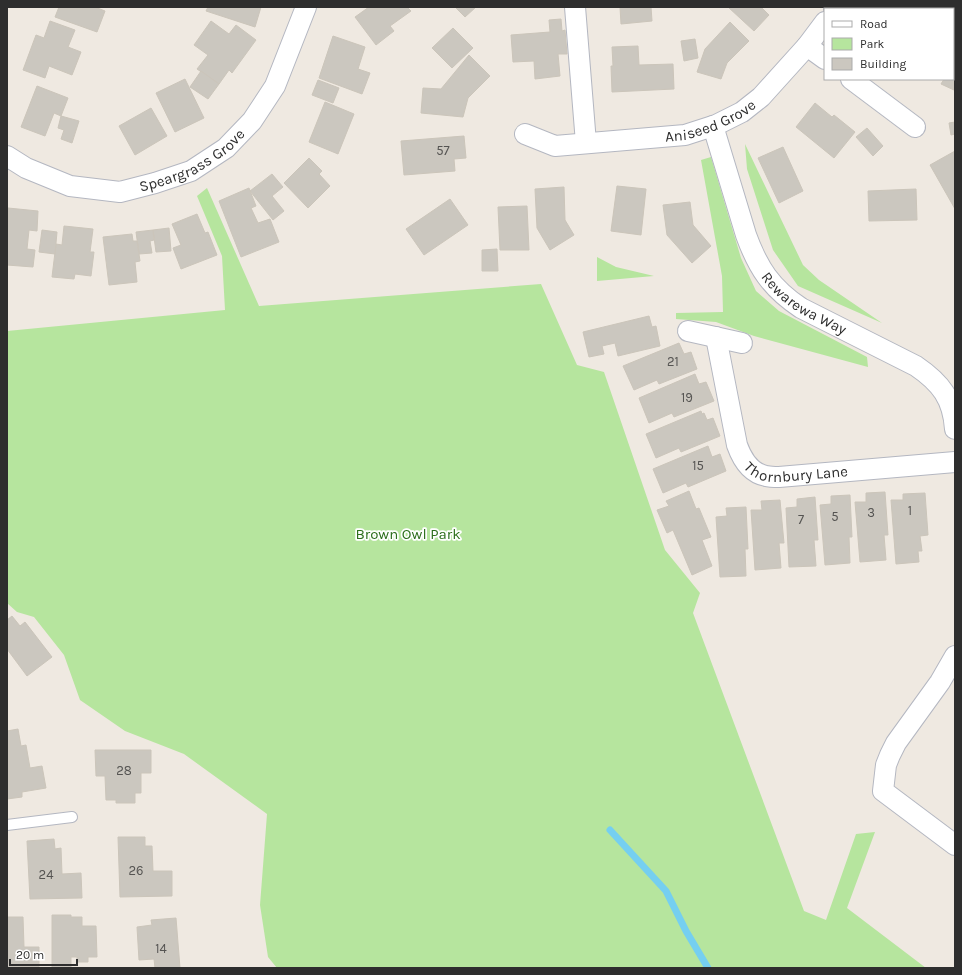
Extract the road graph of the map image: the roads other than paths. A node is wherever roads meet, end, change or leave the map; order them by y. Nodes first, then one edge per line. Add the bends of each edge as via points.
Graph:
1 (306, 7) edge
2 (575, 7) edge
3 (824, 23) edge
4 (808, 46) junction
5 (824, 58) edge
6 (852, 80) edge
7 (713, 126) junction
8 (915, 128) dead end
9 (525, 134) dead end
10 (586, 143) junction
11 (7, 156) edge
12 (688, 331) dead end
13 (716, 337) junction
14 (742, 343) dead end
15 (955, 430) edge
16 (955, 462) edge
17 (955, 656) edge
18 (72, 817) dead end
19 (7, 825) edge
20 (955, 845) edge

1 - 11 street, Speargrass Grove via 275,86 252,121 226,148 192,171 155,184 120,192 70,186 26,168
2 - 10 street
3 - 4 street, Aniseed Grove
4 - 5 street
4 - 7 street, Aniseed Grove via 761,97 742,112
6 - 8 street
7 - 10 street, Aniseed Grove via 685,135
7 - 15 street, Rewarewa Way via 751,250 772,284 801,308 928,374 950,403
9 - 10 street, Aniseed Grove via 555,146
12 - 13 street
13 - 14 street
13 - 16 street, Thornbury Lane via 737,445 744,461 757,473 779,477
17 - 20 street via 940,682 896,743 886,766 883,791
18 - 19 lane

